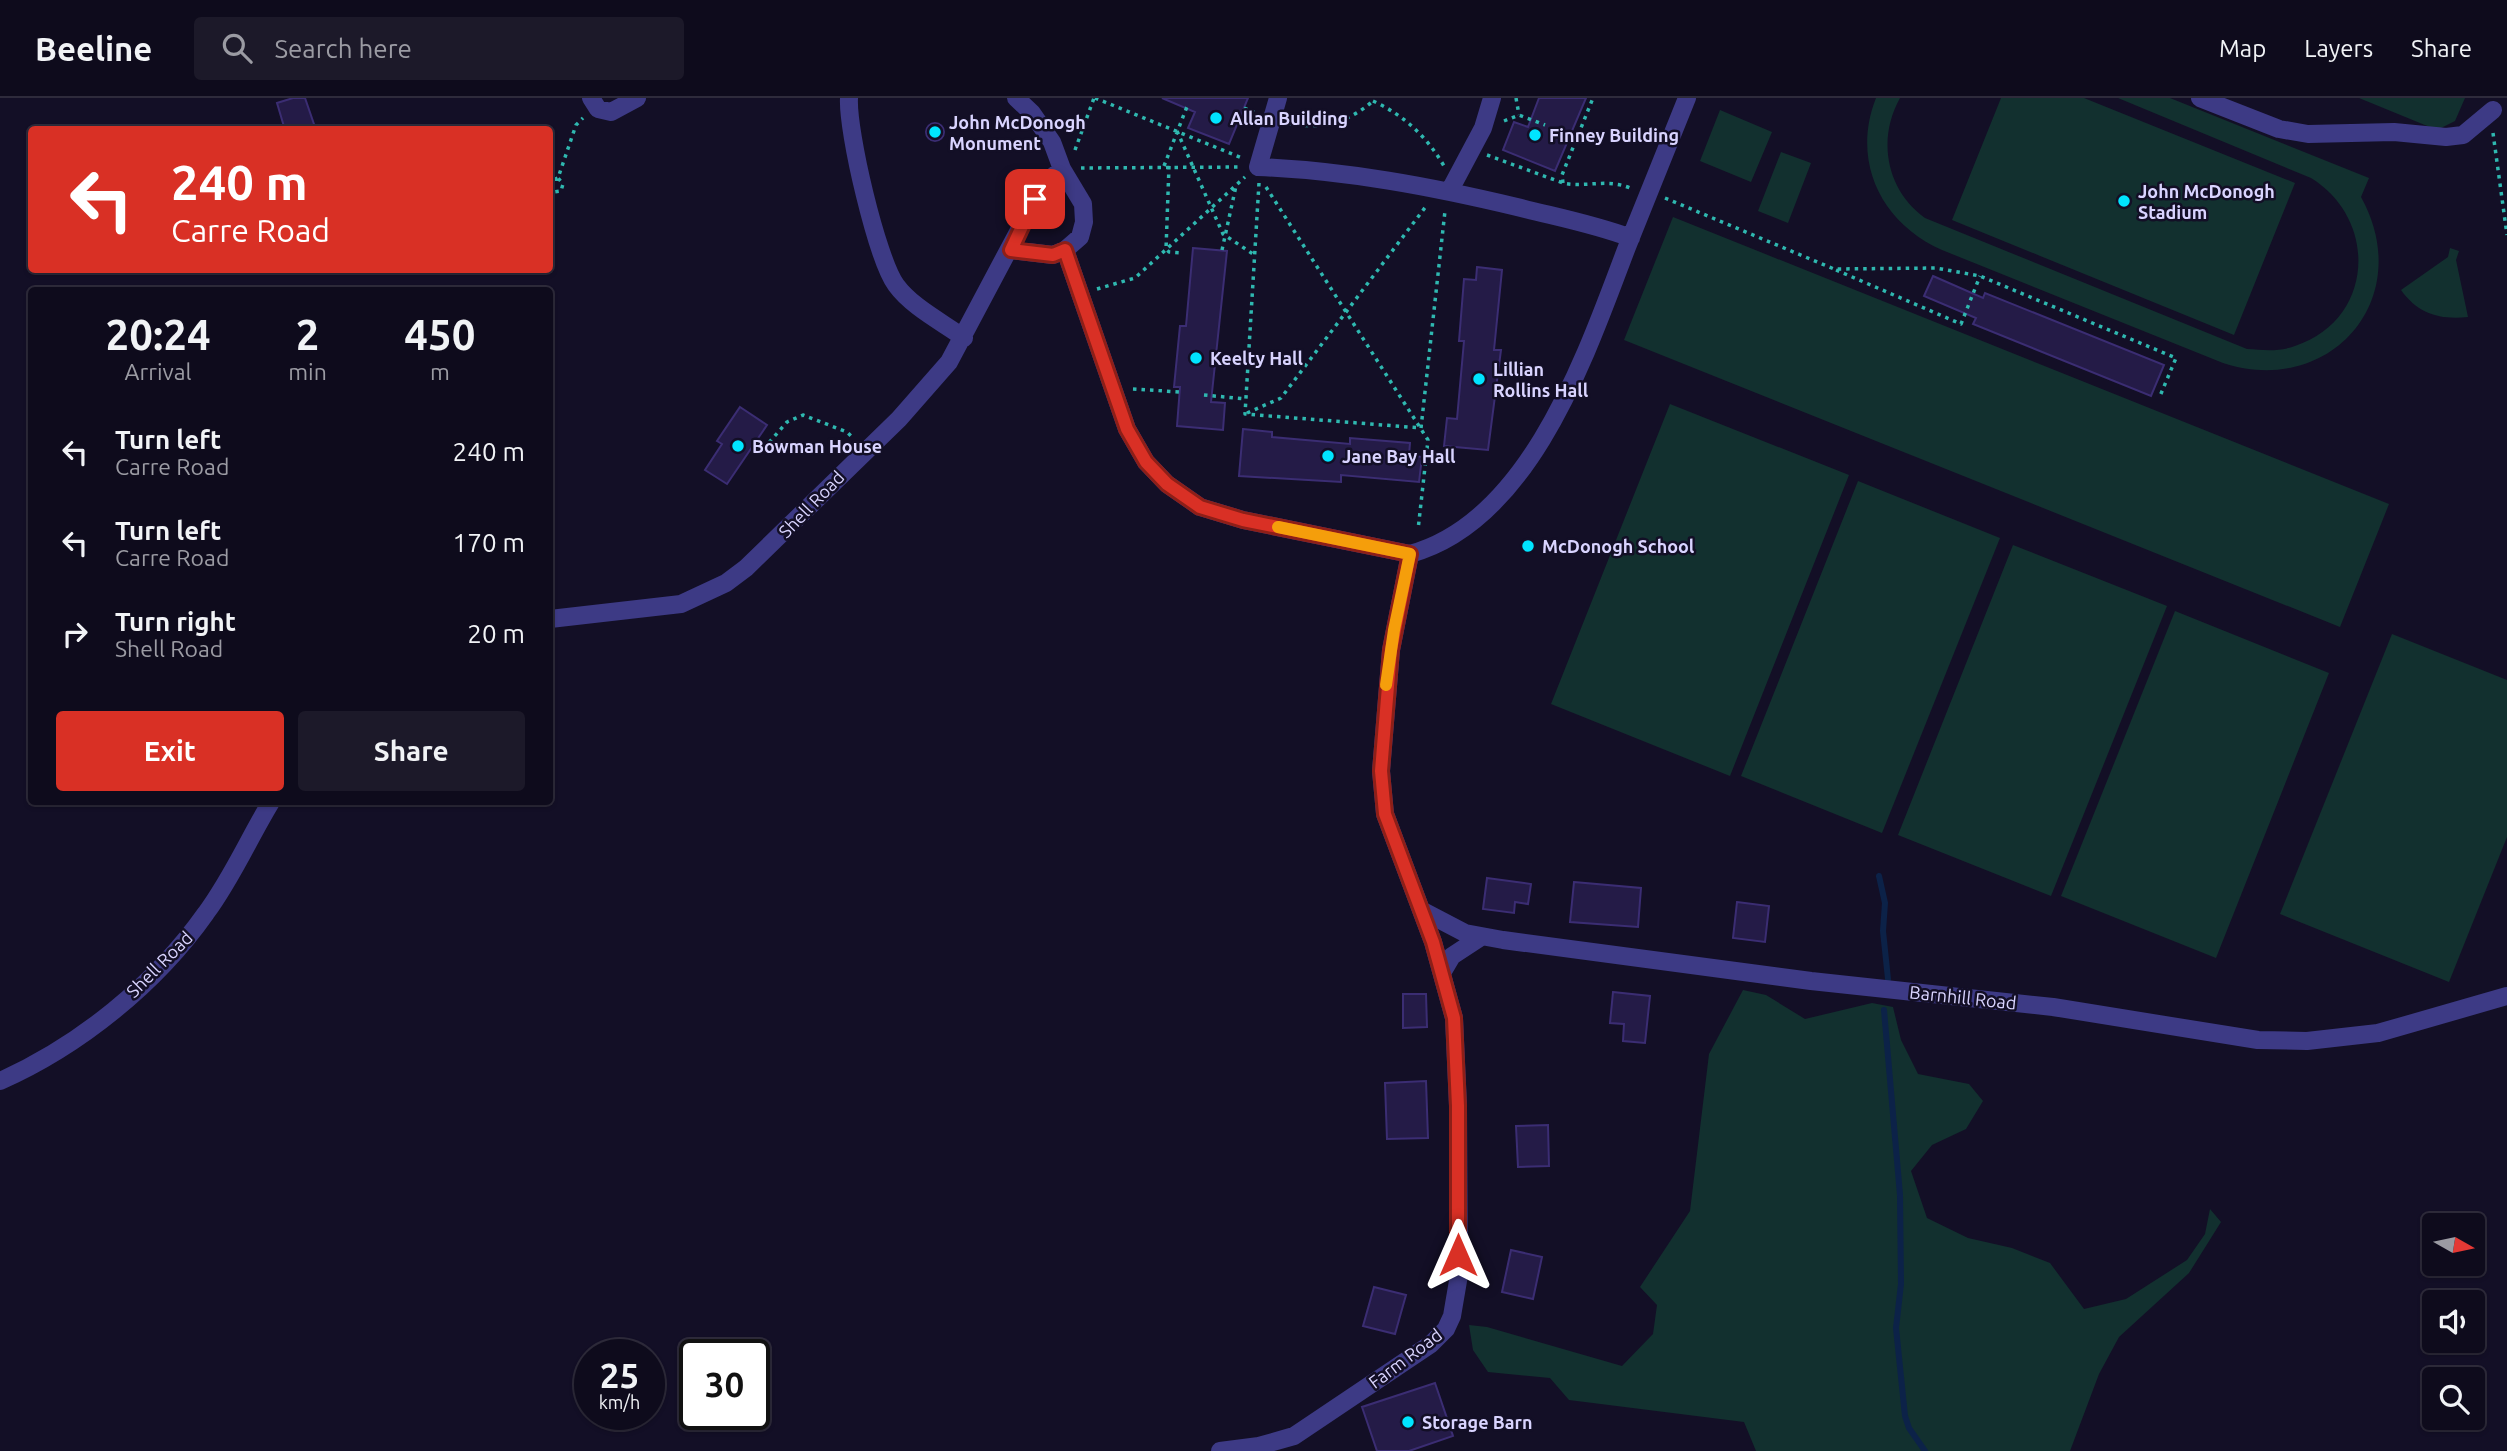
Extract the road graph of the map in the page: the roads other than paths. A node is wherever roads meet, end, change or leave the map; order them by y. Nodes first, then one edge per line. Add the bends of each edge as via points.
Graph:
1 (637, 98) edge
2 (849, 98) edge
3 (1016, 98) edge
4 (1278, 98) edge
5 (1492, 98) edge
6 (1687, 98) edge
7 (2200, 98) edge
8 (593, 102) edge
9 (2493, 110) road end
10 (1062, 169) junction
11 (1450, 190) junction
12 (1631, 238) junction
13 (1011, 250) junction
14 (1065, 250) junction
15 (964, 338) junction
16 (1410, 554) junction
17 (553, 618) edge
18 (269, 805) edge
19 (1421, 910) junction
20 (1481, 937) junction
21 (1442, 973) junction
22 (2507, 996) edge
23 (0, 1081) edge
24 (1220, 1451) edge

1 - 8 street via 611,112
2 - 15 street via 851,134 894,282 915,304
3 - 10 street via 1052,142
4 - 11 street via 1258,167 1358,175
5 - 11 street via 1474,149
6 - 12 street
7 - 9 street via 2279,129 2308,134 2455,136 2472,129
10 - 13 street, Shell Road via 1043,185
10 - 14 street via 1083,204 1084,222 1080,237
11 - 12 street via 1598,225
12 - 16 street via 1587,351 1546,433 1486,510 1436,547
13 - 14 street via 1046,255
13 - 15 street, Shell Road
14 - 16 street via 1127,429 1146,462 1167,484 1200,507 1243,520
15 - 17 street, Shell Road via 926,391 773,544 726,583 681,604
16 - 19 street, Farm Road via 1392,640 1381,771 1385,814
18 - 23 street, Shell Road via 206,913 145,981 57,1052
19 - 20 street, Barnhill Road
19 - 21 street, Farm Road
20 - 21 street via 1452,956
20 - 22 street, Barnhill Road via 1811,981 2053,1007 2258,1040 2307,1041 2378,1032
21 - 24 street, Farm Road via 1454,1018 1458,1120 1459,1275 1446,1329 1431,1344 1294,1436

